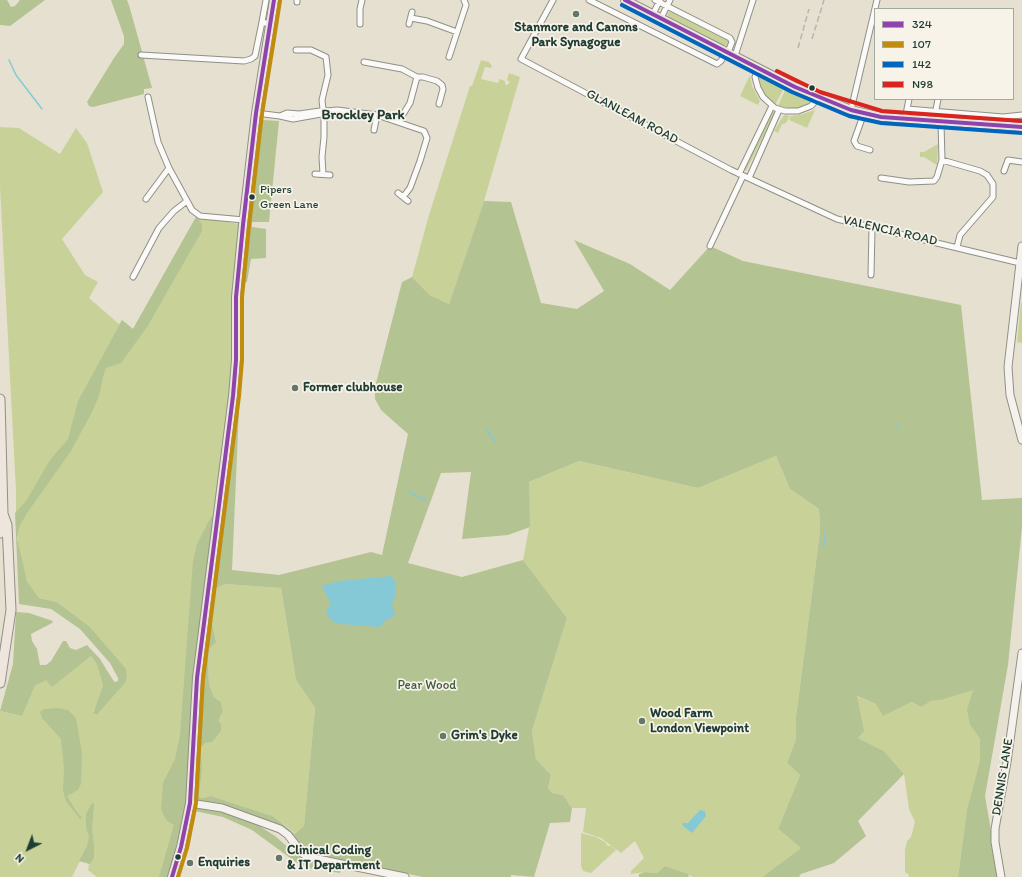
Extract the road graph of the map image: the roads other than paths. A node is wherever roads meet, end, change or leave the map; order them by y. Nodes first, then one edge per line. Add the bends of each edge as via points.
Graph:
1 (266, 0) edge
2 (274, 0) edge
3 (362, 0) edge
4 (464, 0) edge
5 (553, 0) edge
6 (589, 0) edge
7 (624, 0) edge
8 (670, 0) edge
9 (753, 0) edge
10 (658, 1) edge
11 (667, 6) junction
12 (412, 12) dead end
13 (874, 13) edge
14 (653, 14) junction
15 (411, 18) junction
16 (661, 18) junction
17 (266, 23) junction
18 (360, 24) dead end
19 (409, 24) dead end
20 (457, 32) junction
21 (296, 50) dead end
22 (730, 53) junction
23 (141, 55) dead end
24 (449, 57) dead end
25 (364, 62) dead end
26 (758, 68) junction
27 (417, 77) junction
28 (148, 98) dead end
29 (818, 98) junction
30 (910, 100) edge
31 (938, 100) edge
32 (439, 104) dead end
33 (772, 106) junction
34 (907, 109) junction
35 (779, 110) junction
36 (851, 110) junction
37 (936, 110) junction
38 (323, 112) junction
39 (256, 113) junction
40 (864, 113) junction
41 (377, 114) junction
42 (1022, 114) edge
43 (991, 116) junction
44 (905, 119) junction
45 (399, 121) junction
46 (941, 122) junction
47 (990, 125) junction
48 (1022, 127) edge
49 (374, 130) dead end
50 (870, 150) dead end
51 (942, 160) junction
52 (1022, 162) edge
53 (169, 168) junction
54 (1004, 171) dead end
55 (316, 174) dead end
56 (323, 174) junction
57 (330, 175) dead end
58 (743, 176) junction
59 (882, 178) dead end
60 (398, 193) dead end
61 (403, 197) junction
62 (146, 199) dead end
63 (187, 201) junction
64 (408, 201) dead end
65 (244, 220) junction
66 (872, 228) junction
67 (710, 246) dead end
68 (1022, 246) edge
69 (957, 247) junction
70 (1020, 262) junction
71 (1021, 274) edge
72 (871, 275) dead end
73 (133, 278) dead end
74 (0, 400) edge
75 (1022, 440) edge
76 (3, 514) junction
77 (0, 533) edge
78 (1022, 653) edge
79 (0, 683) edge
80 (190, 803) junction
81 (172, 877) edge
82 (405, 877) edge
83 (1001, 877) edge

1 - 17 street
2 - 17 main road
3 - 18 street
4 - 20 street via 466,5
5 - 58 street, GLANLEAM ROAD via 521,59
6 - 22 street via 717,64
7 - 14 main road
8 - 11 street
9 - 22 street
10 - 11 street
10 - 14 street
11 - 16 street
11 - 22 street via 730,38
12 - 15 street
13 - 36 street
14 - 16 main road
15 - 19 street
15 - 20 street via 428,21
16 - 22 main road
17 - 23 street via 255,56 244,61
17 - 39 main road
20 - 24 street
21 - 38 street via 311,50 326,57 328,75 322,100
22 - 26 main road
25 - 27 street via 402,69
26 - 29 main road
26 - 33 street via 755,76 758,88
27 - 32 street via 430,79 442,85
27 - 45 street via 410,103
28 - 53 street via 158,142
29 - 35 street via 814,104 803,110
29 - 36 main road
30 - 34 street
31 - 37 street
33 - 35 street
33 - 58 street
34 - 37 street
34 - 44 street
35 - 58 street
36 - 40 main road
37 - 43 street
38 - 39 street via 297,119
38 - 41 street via 337,110
38 - 56 street
39 - 65 main road
40 - 44 main road
40 - 50 street via 854,141 857,146
41 - 45 street
41 - 49 street
42 - 43 street
43 - 47 street
44 - 46 main road
45 - 61 street via 422,129 427,135 410,188
46 - 47 main road
46 - 51 street
47 - 48 main road
51 - 59 street via 934,181 909,182
51 - 69 street via 980,171 987,175 993,184 993,197 960,235
52 - 54 street via 1008,160
53 - 62 street
53 - 63 street
55 - 56 street
56 - 57 street
58 - 66 street, VALENCIA ROAD via 844,222
58 - 67 street
60 - 61 street
61 - 64 street
63 - 65 street via 192,210 200,216
63 - 73 street via 159,228
65 - 80 main road via 236,297 233,396 197,678
66 - 69 street, VALENCIA ROAD
66 - 72 street
68 - 70 street
69 - 70 street, VALENCIA ROAD
70 - 71 street
71 - 75 street via 1008,367 1010,395
74 - 76 highway
76 - 77 highway
76 - 79 highway via 7,525 11,610
78 - 83 street, DENNIS LANE via 995,829
80 - 81 main road
80 - 82 street via 222,808 280,829 288,835 302,854 308,857

